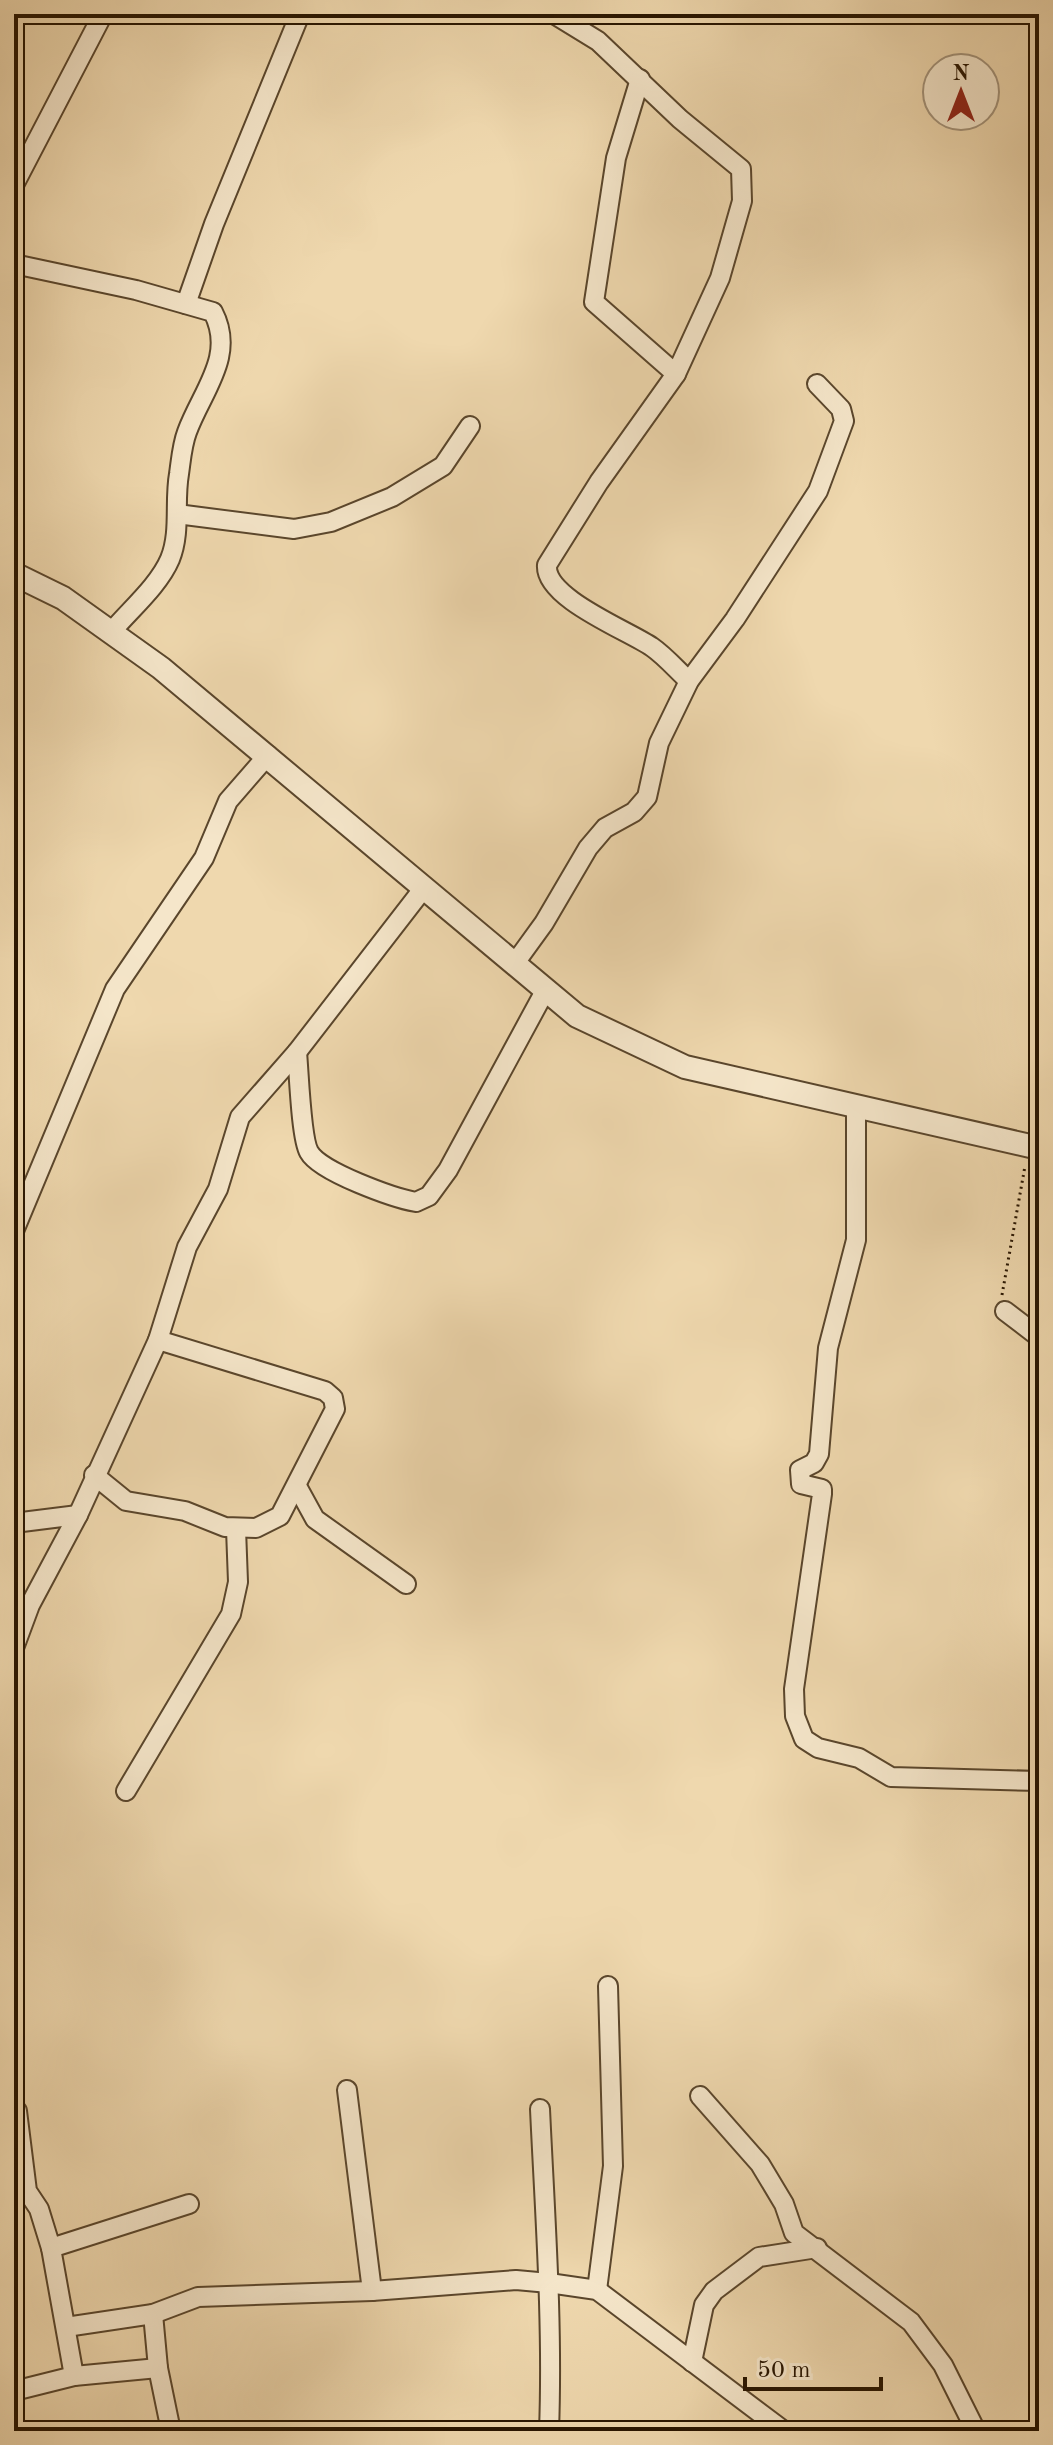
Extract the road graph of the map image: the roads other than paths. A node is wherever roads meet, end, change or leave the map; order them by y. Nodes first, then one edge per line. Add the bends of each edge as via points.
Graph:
1 (103, 14) edge
2 (300, 14) edge
3 (554, 14) edge
4 (640, 79) junction
5 (14, 185) edge
6 (14, 264) edge
7 (186, 304) junction
8 (676, 374) junction
9 (817, 384) dead end
10 (470, 426) dead end
11 (177, 514) junction
12 (15, 578) edge
13 (113, 630) junction
14 (689, 681) junction
15 (268, 755) junction
16 (423, 889) junction
17 (515, 963) junction
18 (545, 991) junction
19 (297, 1052) junction
20 (856, 1106) junction
21 (1034, 1146) edge
22 (15, 1226) edge
23 (1005, 1311) road end
24 (1039, 1337) edge
25 (158, 1340) junction
26 (94, 1475) junction
27 (298, 1488) junction
28 (78, 1515) junction
29 (280, 1516) junction
30 (315, 1519) junction
31 (14, 1523) edge
32 (236, 1529) junction
33 (406, 1584) dead end
34 (14, 1648) edge
35 (1039, 1781) edge
36 (126, 1791) dead end
37 (608, 1986) dead end
38 (347, 2090) dead end
39 (700, 2096) dead end
40 (540, 2109) dead end
41 (17, 2111) dead end
42 (189, 2204) dead end
43 (51, 2248) junction
44 (817, 2248) junction
45 (549, 2283) junction
46 (597, 2290) junction
47 (372, 2291) junction
48 (153, 2314) junction
49 (66, 2327) junction
50 (692, 2362) junction
51 (158, 2368) junction
52 (74, 2376) junction
53 (14, 2391) edge
54 (171, 2431) edge
55 (549, 2431) edge
56 (784, 2431) edge
57 (976, 2431) edge

1 - 5 street
2 - 7 street
3 - 4 street via 598,41
4 - 8 street via 616,158 594,302
4 - 8 street via 741,169 742,201 720,278
6 - 7 street
7 - 11 street via 213,312 221,326 222,349 186,433
8 - 14 street via 599,482 546,573 571,599 653,648
9 - 14 street via 841,409 844,421 818,491
10 - 11 street via 443,466 392,497 331,522 294,529
11 - 13 street via 169,563
12 - 13 street via 63,598
13 - 15 street
14 - 17 street via 659,743 647,797 634,812 605,828 588,848
15 - 16 street
15 - 22 street via 228,801 204,858 115,989
16 - 17 street
16 - 19 street
17 - 18 street
18 - 19 street via 448,1170 429,1196 416,1202 348,1177 308,1152
18 - 20 street via 577,1016 685,1067
19 - 25 street via 240,1117 218,1189 187,1247
20 - 21 street
20 - 35 street via 856,1240 828,1348 819,1454 800,1470 798,1479 822,1489 822,1494 794,1689 795,1716 804,1739 859,1758 891,1777
23 - 24 street
25 - 26 street
25 - 27 street via 325,1391 333,1398 335,1409
26 - 28 street
26 - 32 street via 126,1501 185,1511
27 - 29 street
27 - 30 street
28 - 31 street
28 - 34 street via 30,1605
29 - 30 street
29 - 32 street via 256,1528
30 - 33 street
32 - 36 street via 238,1582 231,1614
37 - 46 street via 613,2166
38 - 47 street
39 - 44 street via 760,2164 794,2233
40 - 45 street
41 - 43 street via 27,2191 39,2209
42 - 43 street
43 - 49 street
44 - 50 street via 759,2257 714,2291 704,2305
44 - 57 street via 911,2322 943,2365
45 - 46 street
45 - 47 street via 516,2280
45 - 55 street
46 - 50 street
47 - 48 street via 198,2297
48 - 49 street
48 - 51 street
49 - 52 street
50 - 56 street
51 - 52 street
51 - 54 street
52 - 53 street

